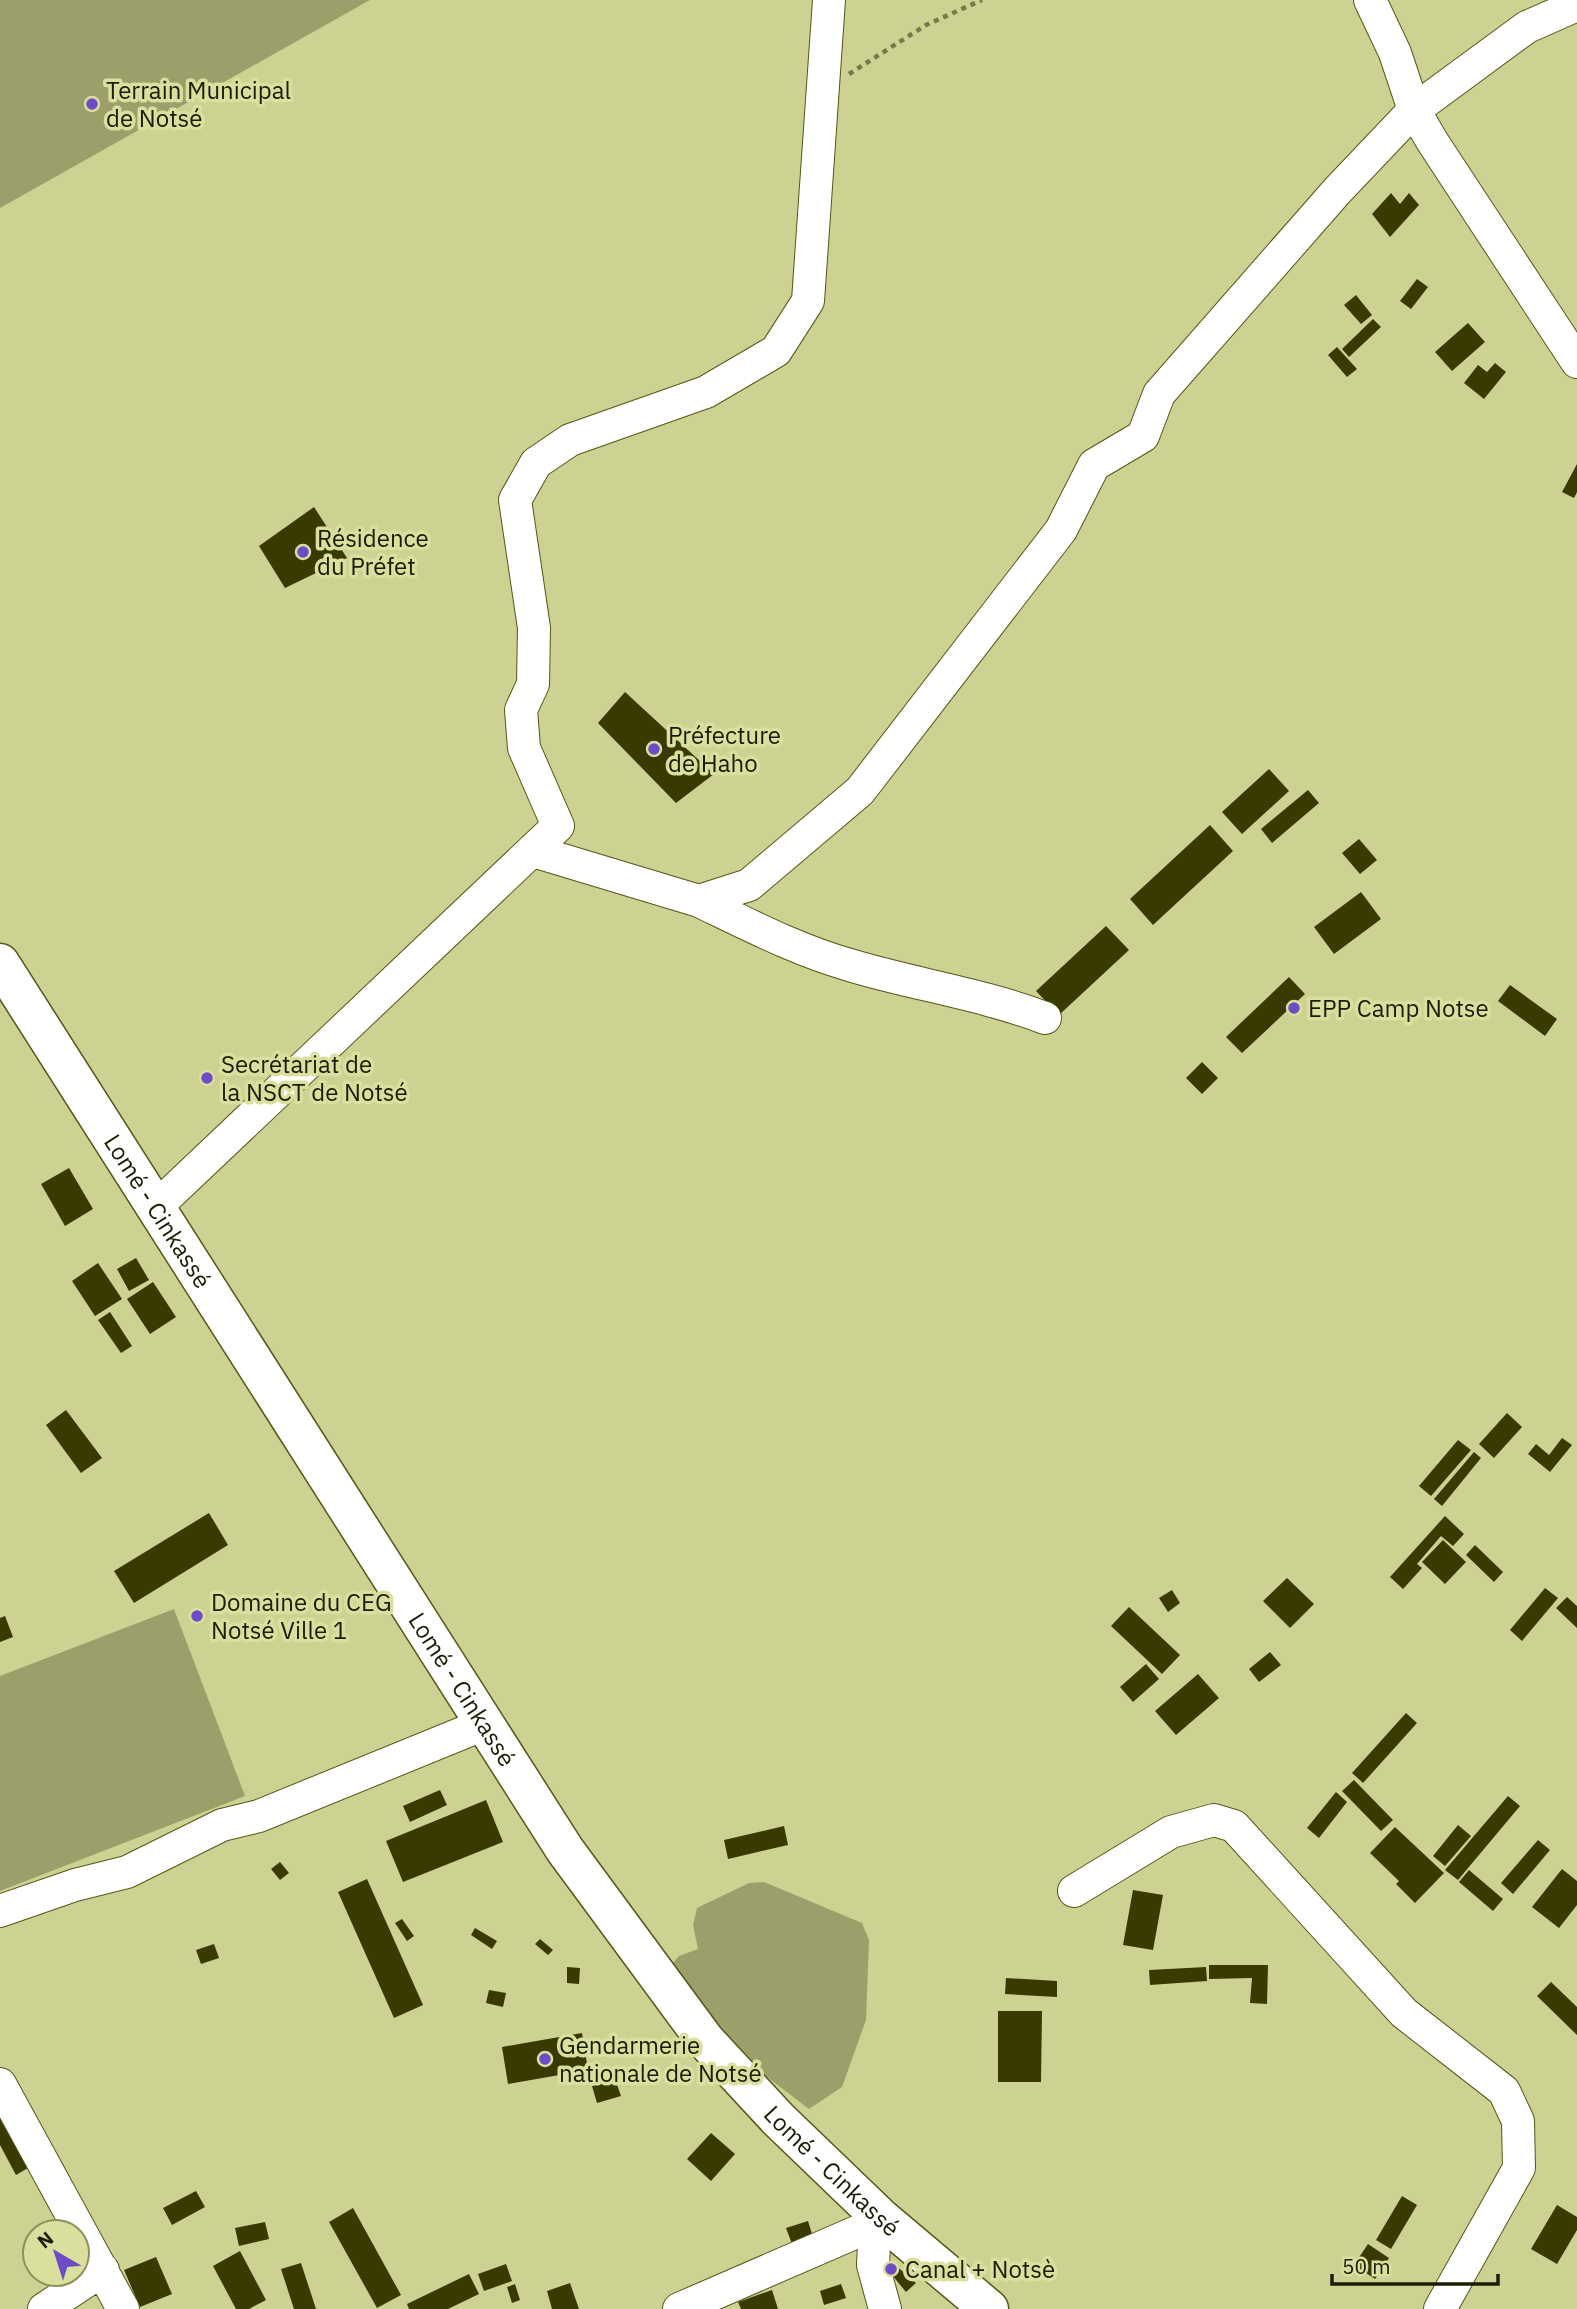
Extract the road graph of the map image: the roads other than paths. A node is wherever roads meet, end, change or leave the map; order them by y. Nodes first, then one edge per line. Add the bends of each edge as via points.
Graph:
1 (829, 0) edge
2 (1370, 0) edge
3 (1577, 5) edge
4 (1414, 110) junction
5 (1577, 362) edge
6 (533, 850) junction
7 (699, 901) junction
8 (0, 963) edge
9 (1045, 1018) dead end
10 (155, 1208) junction
11 (487, 1723) junction
12 (1074, 1891) dead end
13 (0, 1911) edge
14 (0, 2084) edge
15 (878, 2221) junction
16 (103, 2270) junction
17 (44, 2309) edge
18 (123, 2309) edge
19 (679, 2309) edge
20 (885, 2309) edge
21 (989, 2309) edge
22 (1440, 2309) edge

1 - 6 street via 808,301 776,351 706,393 570,440 536,463 515,500 534,628 533,684 521,709 524,748 558,826
2 - 4 street via 1395,53
3 - 4 street via 1527,27
4 - 5 street
4 - 7 street via 1159,394 1143,436 1094,465 1061,530 860,792 749,885
6 - 7 street
6 - 10 street
7 - 9 street via 770,936 852,966 1007,1003
8 - 10 highway, Lomé - Cinkassé
10 - 11 highway, Lomé - Cinkassé
11 - 13 street via 259,1816 222,1825 127,1872
11 - 15 highway, Lomé - Cinkassé via 565,1850 705,2040
12 - 22 street via 1171,1832 1214,1820 1234,1826 1404,2013 1504,2091 1518,2121 1519,2168
14 - 16 street
15 - 19 street
15 - 20 street via 873,2265
15 - 21 highway, Lomé - Cinkassé
16 - 17 street
16 - 18 street

